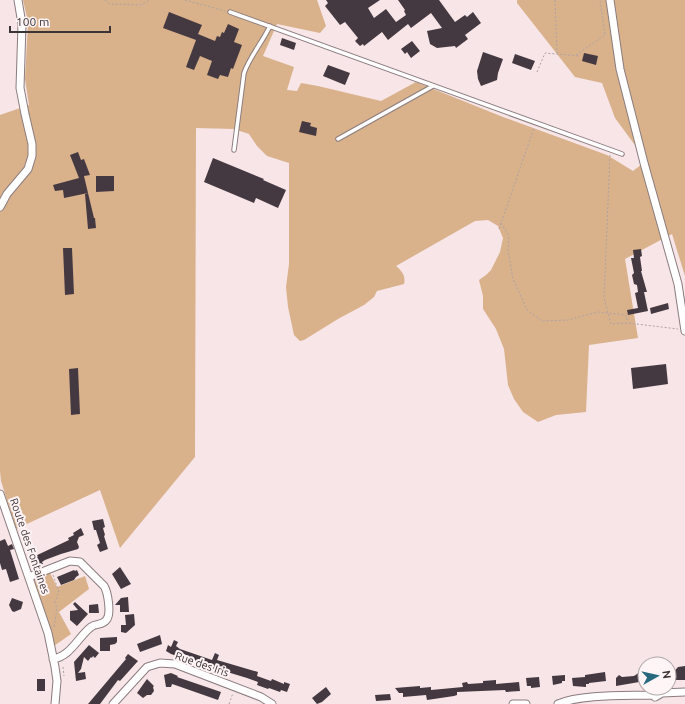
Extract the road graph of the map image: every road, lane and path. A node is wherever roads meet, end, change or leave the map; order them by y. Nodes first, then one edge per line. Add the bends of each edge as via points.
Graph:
1 (18, 0) edge
2 (105, 0) edge
3 (150, 0) edge
4 (185, 0) edge
5 (555, 0) edge
6 (600, 0) edge
7 (610, 0) edge
8 (230, 12) joint
9 (270, 26) junction
10 (558, 54) junction
11 (576, 55) junction
12 (580, 56) dead end
13 (537, 72) dead end
14 (433, 86) junction
15 (536, 123) junction
16 (338, 139) dead end
17 (234, 150) dead end
18 (610, 150) junction
19 (622, 154) dead end
20 (0, 207) edge
21 (501, 223) junction
22 (499, 229) dead end
23 (608, 314) junction
24 (628, 323) junction
25 (685, 331) edge
26 (0, 494) edge
27 (52, 573) dead end
28 (29, 577) junction
29 (54, 627) dead end
30 (54, 658) junction
31 (235, 687) junction
32 (685, 692) edge
33 (656, 701) edge
34 (58, 702) edge
35 (113, 704) edge
36 (228, 704) edge
37 (272, 704) edge
38 (513, 704) edge
39 (526, 704) edge
40 (558, 704) edge

1 - 20 street via 22,24 20,88 32,144 32,156 28,169 7,194
2 - 3 path via 110,4 141,5
4 - 8 path
5 - 10 path
6 - 11 path via 605,35
7 - 25 street via 620,69 678,284
8 - 9 lane
9 - 14 lane
9 - 17 lane via 244,73
10 - 11 path
10 - 13 path via 545,53
11 - 12 path
14 - 15 lane
14 - 16 lane
15 - 18 lane
15 - 21 path
18 - 19 lane
18 - 23 path via 604,298
21 - 22 path
21 - 23 path via 509,236 508,250 513,279 527,310 542,321 568,320 598,312
23 - 24 path via 626,315
23 - 24 path via 611,324
24 - 25 path
26 - 28 street, Route des Fontaines
27 - 29 path via 60,592 55,602 57,609
28 - 30 street, Route des Fontaines
28 - 30 street via 75,560 107,590 106,621 92,626 64,655
30 - 34 street, Route des Fontaines
31 - 35 street, Rue des Iris via 175,664 160,663 147,667
31 - 36 path
31 - 37 street, Rue des Iris
32 - 33 street via 662,693
33 - 40 street via 653,696 619,696 569,699
38 - 39 street

